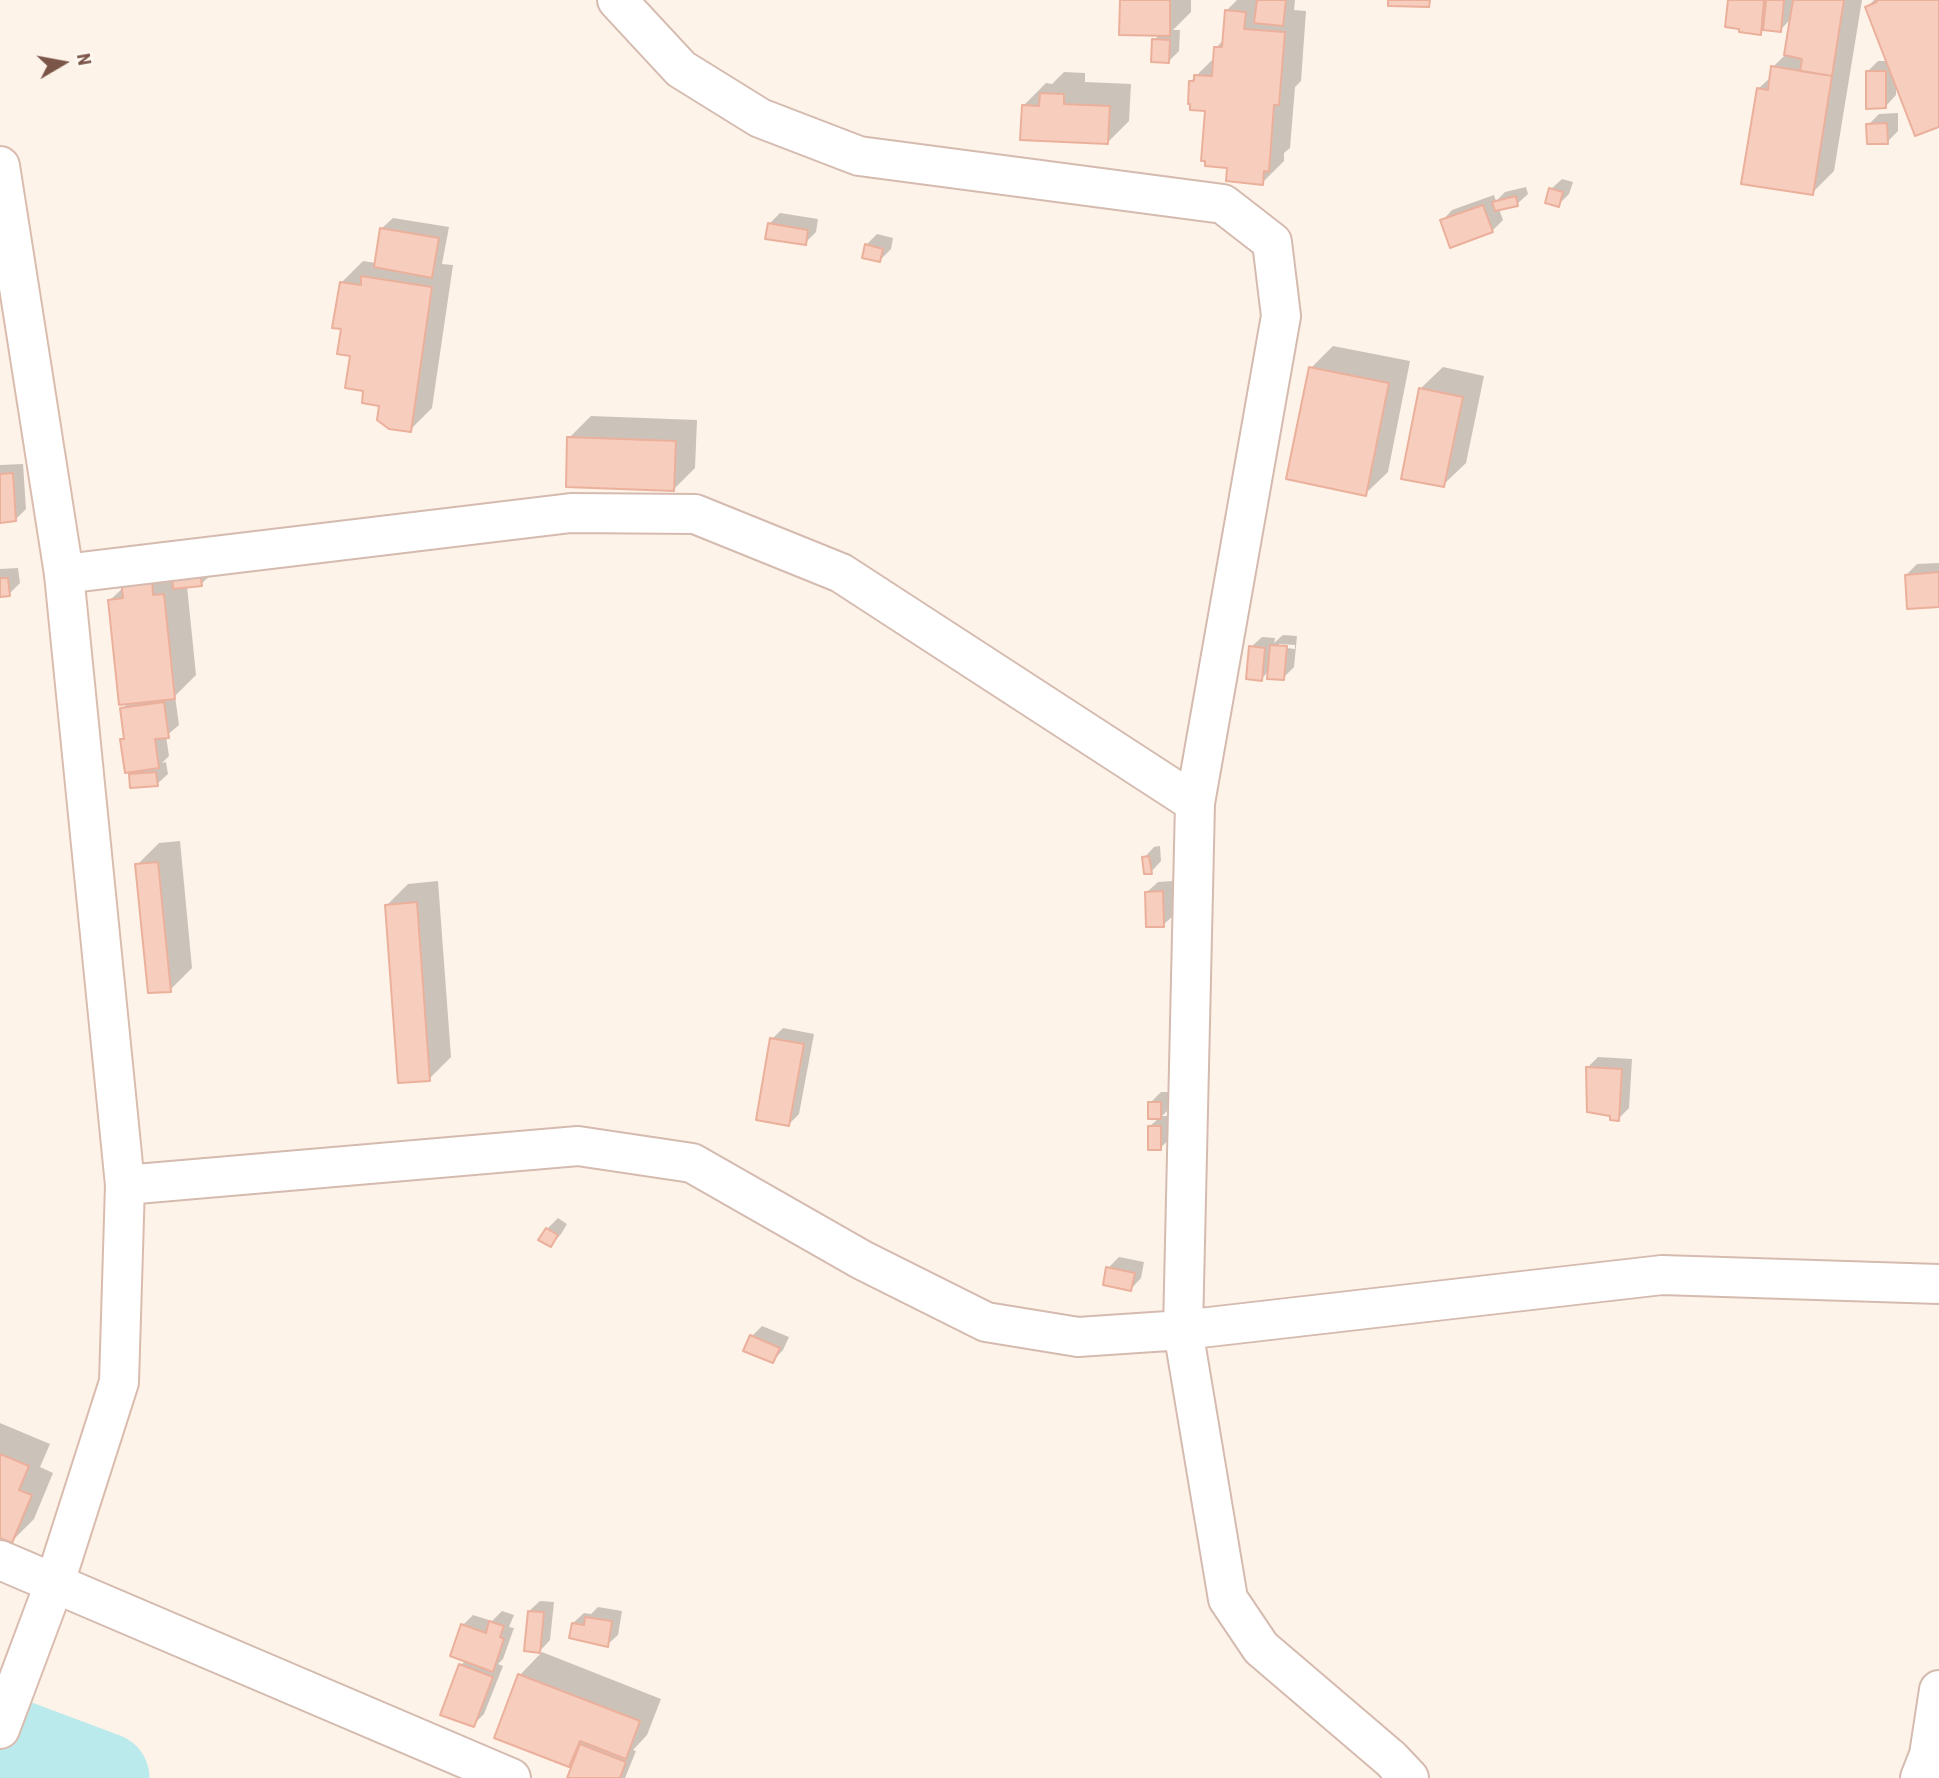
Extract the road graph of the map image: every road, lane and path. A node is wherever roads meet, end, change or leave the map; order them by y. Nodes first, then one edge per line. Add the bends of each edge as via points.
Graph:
1 (617, 0) edge
2 (0, 166) edge
3 (64, 574) junction
4 (1195, 803) junction
5 (125, 1185) junction
6 (1939, 1284) edge
7 (1183, 1330) junction
8 (0, 1560) edge
9 (49, 1596) junction
10 (1939, 1690) edge
11 (0, 1728) edge
12 (511, 1778) edge
13 (1409, 1778) edge
14 (1920, 1778) edge

1 - 4 street via 681,69 760,118 847,151 1223,204 1272,242 1280,316
2 - 3 street
3 - 4 street via 571,513 695,514 841,573
3 - 5 street
4 - 7 street
5 - 7 street via 578,1146 692,1163 862,1260 986,1322 1078,1338
5 - 9 street via 119,1382
6 - 7 street via 1662,1275
7 - 13 street via 1228,1599 1261,1648
8 - 9 street
9 - 11 street
9 - 12 street
10 - 14 street via 1929,1755

